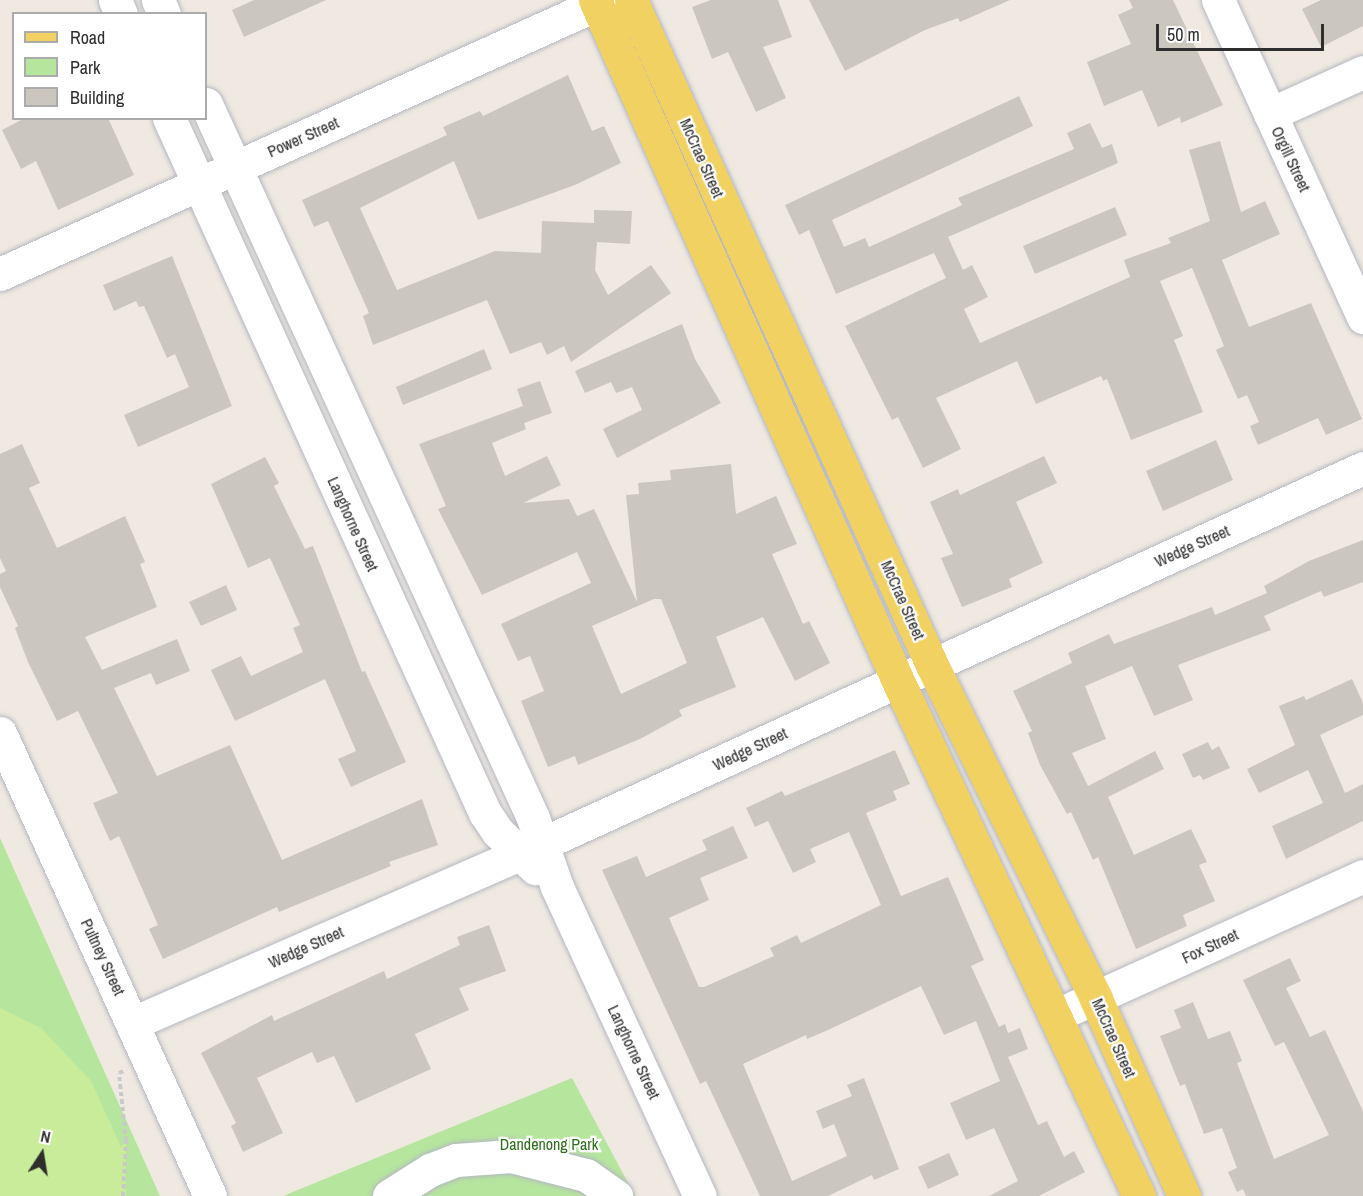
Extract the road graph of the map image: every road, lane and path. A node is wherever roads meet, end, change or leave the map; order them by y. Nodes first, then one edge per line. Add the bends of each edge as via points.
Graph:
1 (631, 0) edge
2 (1218, 0) edge
3 (599, 1) edge
4 (1363, 72) edge
5 (207, 106) edge
6 (1270, 114) junction
7 (170, 120) edge
8 (235, 168) junction
9 (199, 184) junction
10 (0, 274) edge
11 (1363, 317) edge
12 (1363, 468) edge
13 (932, 665) junction
14 (898, 681) junction
15 (0, 733) edge
16 (531, 849) junction
17 (1361, 882) edge
18 (1096, 999) junction
19 (1057, 1015) junction
20 (133, 1023) junction
21 (149, 1059) junction
22 (207, 1189) edge
23 (123, 1196) edge
24 (390, 1196) edge
25 (616, 1196) edge
26 (700, 1196) edge
27 (1139, 1196) edge
28 (1184, 1196) edge

1 - 13 main road, McCrae Street
2 - 6 street, Orgill Street
3 - 8 street, Power Street
3 - 14 main road, McCrae Street
4 - 6 street
5 - 8 street, Langhorne Street
6 - 11 street, Orgill Street
7 - 9 street, Langhorne Street
8 - 9 street, Power Street
8 - 16 street, Langhorne Street
9 - 10 street, Power Street
9 - 16 street, Langhorne Street via 485,813
12 - 13 street, Wedge Street
13 - 14 street, Wedge Street
13 - 18 main road, McCrae Street
14 - 16 street, Wedge Street
14 - 19 main road, McCrae Street
15 - 20 street, Pultney Street
16 - 20 street, Wedge Street
16 - 26 street, Langhorne Street via 542,875 567,909
17 - 18 street, Fox Street
18 - 19 street, Fox Street
18 - 28 main road, McCrae Street
19 - 27 main road, McCrae Street
20 - 21 street, Pultney Street
21 - 22 street, Pultney Street
21 - 23 path via 119,1073 126,1141
24 - 25 street via 430,1170 456,1160 511,1156 586,1175

